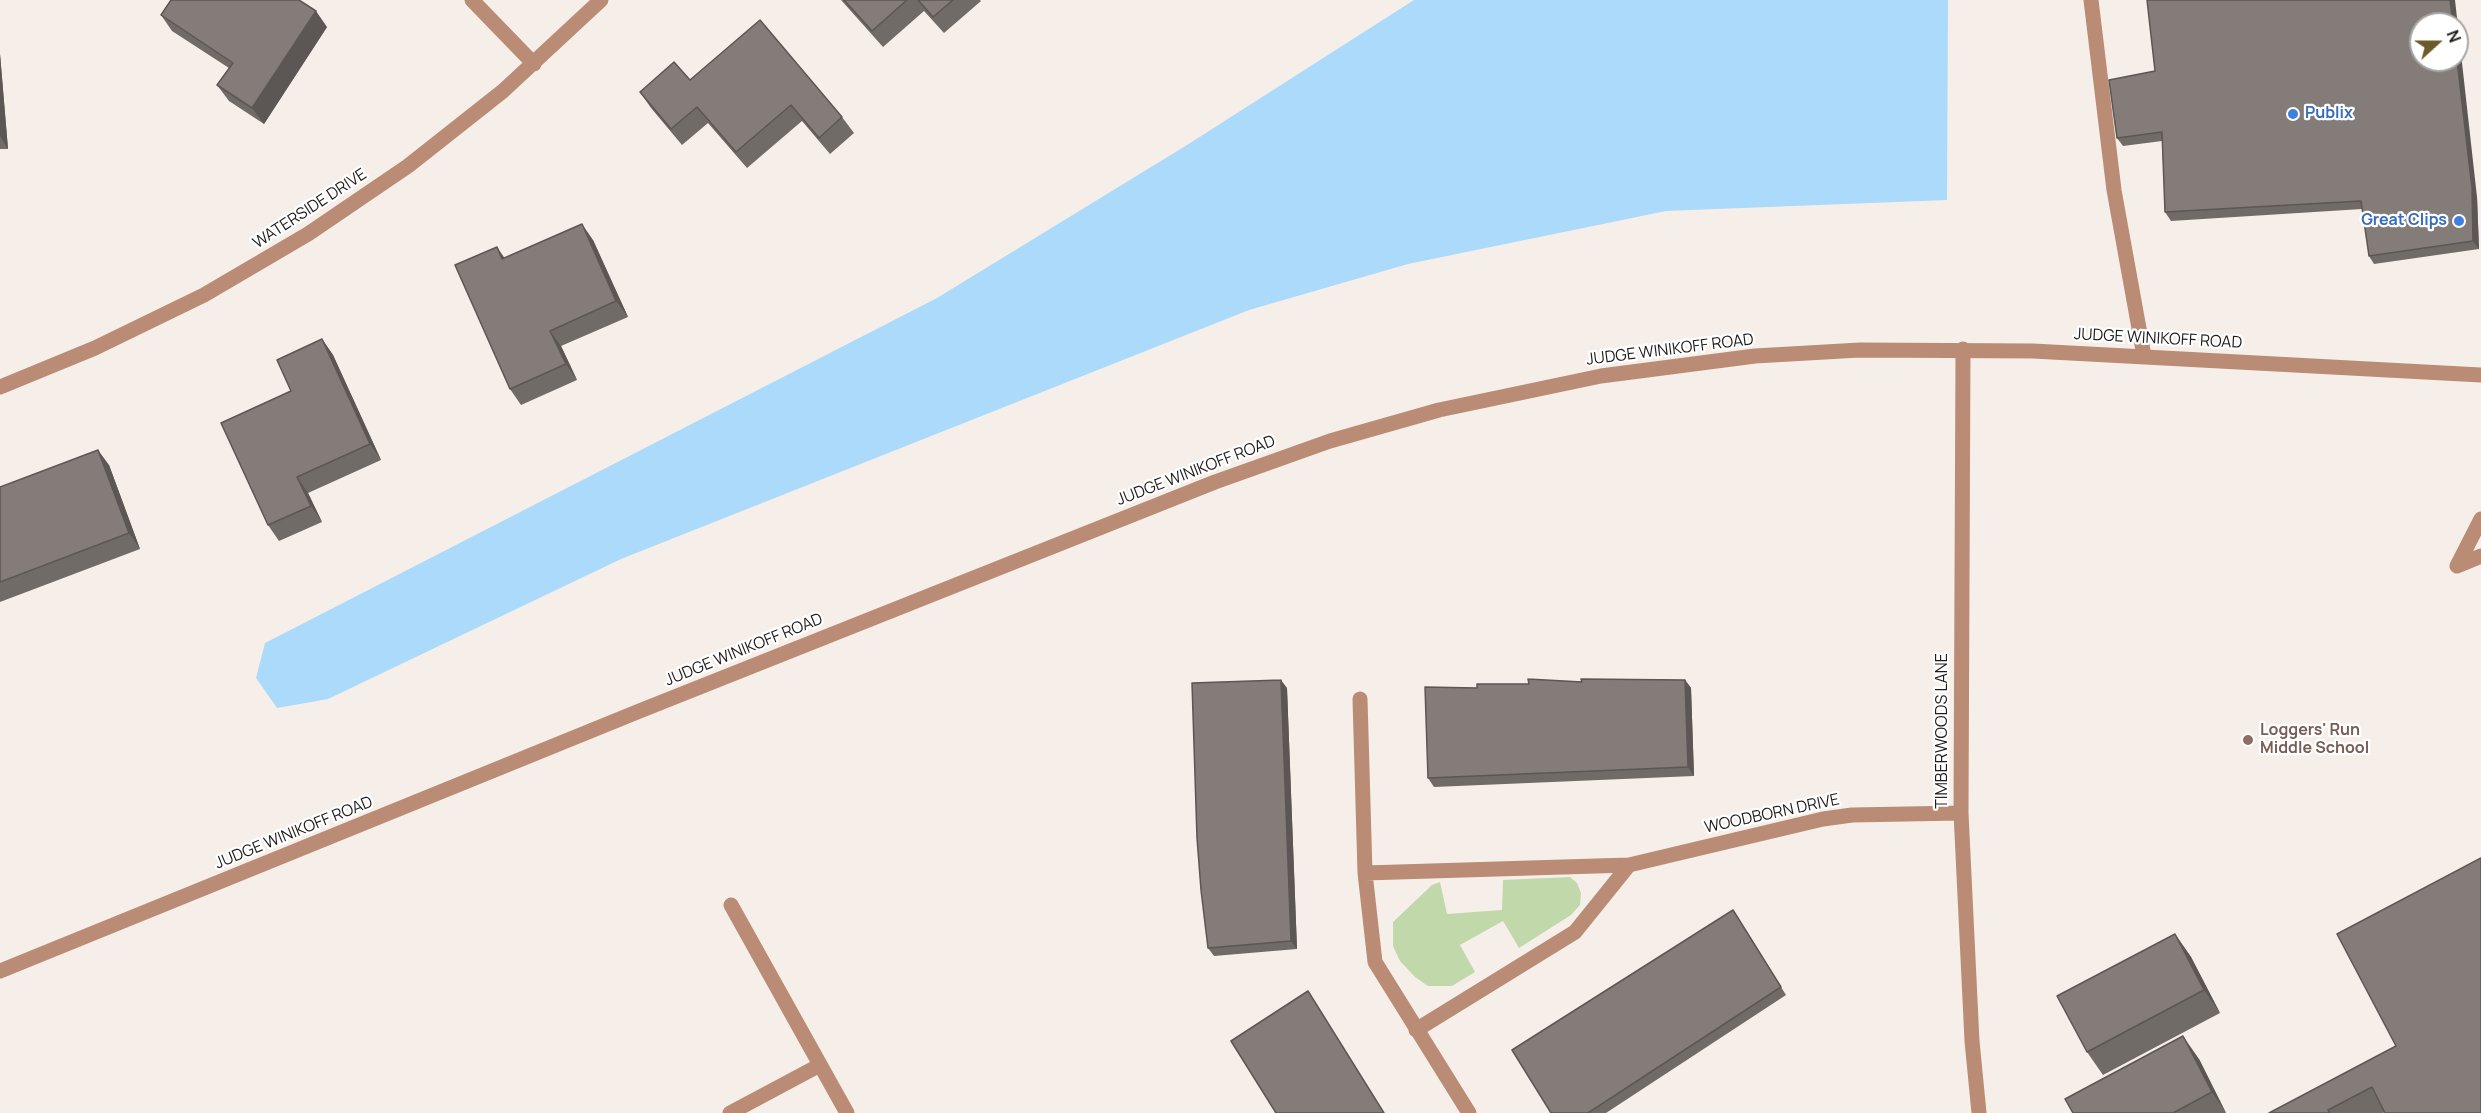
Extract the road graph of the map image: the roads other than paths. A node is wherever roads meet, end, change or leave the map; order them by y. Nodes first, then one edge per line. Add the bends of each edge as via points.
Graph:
1 (472, 0) edge
2 (601, 0) edge
3 (2091, 0) edge
4 (534, 64) junction
5 (1963, 349) junction
6 (2144, 356) junction
7 (2481, 375) edge
8 (0, 387) edge
9 (2481, 519) edge
10 (2481, 556) edge
11 (1360, 699) dead end
12 (1961, 813) junction
13 (1629, 865) junction
14 (1365, 873) junction
15 (731, 905) dead end
16 (0, 971) edge
17 (1416, 1030) junction
18 (820, 1065) junction
19 (730, 1113) edge
20 (847, 1113) edge
21 (1469, 1113) edge
22 (1979, 1113) edge

1 - 4 street
2 - 4 street, WATERSIDE DRIVE
3 - 6 street via 2114,190
4 - 8 street, WATERSIDE DRIVE via 408,166 308,234 204,295 95,348
5 - 6 street, JUDGE WINIKOFF ROAD
5 - 12 street, TIMBERWOODS LANE
5 - 16 street, JUDGE WINIKOFF ROAD via 1755,356 1601,376 1439,410 1330,441 1029,555
6 - 7 street, JUDGE WINIKOFF ROAD
9 - 10 street via 2457,566
11 - 14 street
12 - 13 street, WOODBORN DRIVE via 1823,819
12 - 22 street, TIMBERWOODS LANE
13 - 14 street, WOODBORN DRIVE
13 - 17 street via 1575,932
14 - 17 street via 1375,962
15 - 18 street
17 - 21 street
18 - 19 street
18 - 20 street

